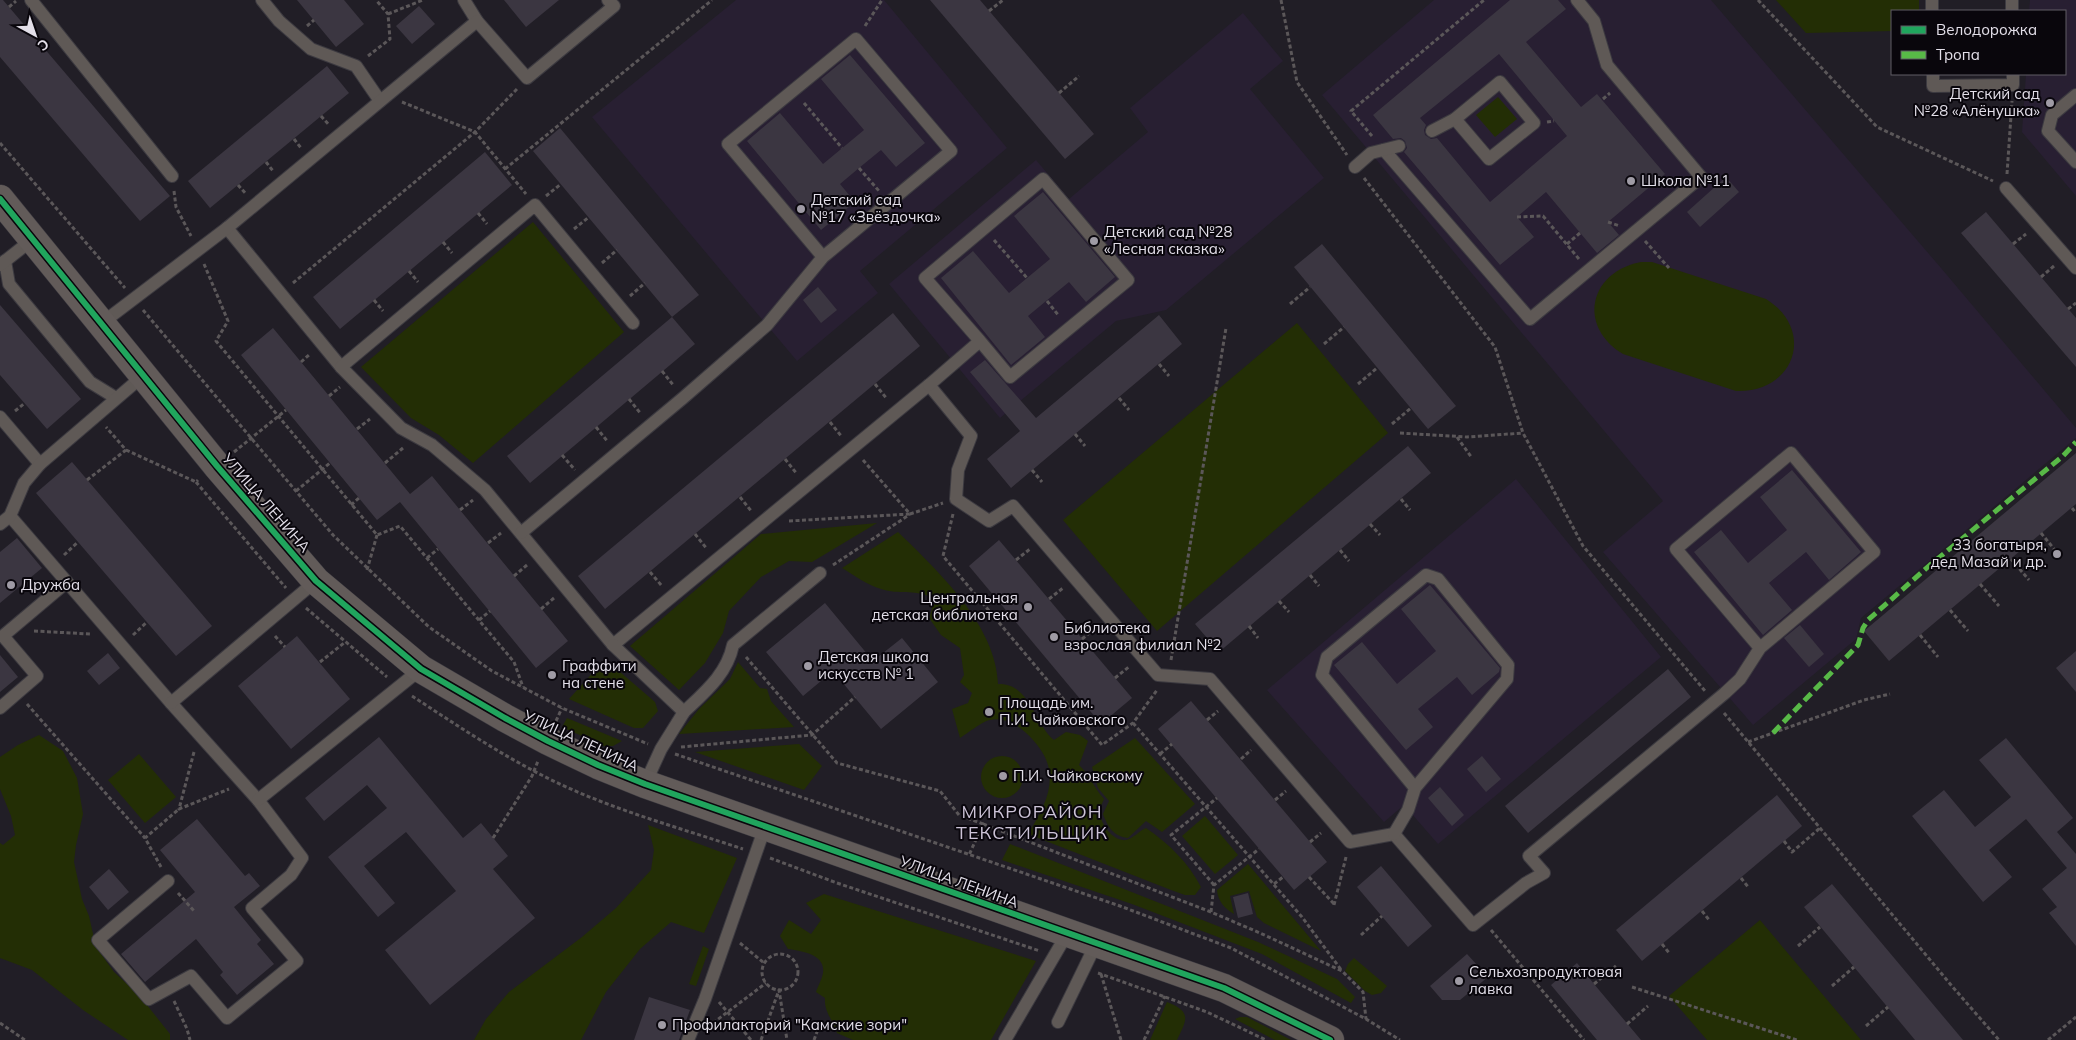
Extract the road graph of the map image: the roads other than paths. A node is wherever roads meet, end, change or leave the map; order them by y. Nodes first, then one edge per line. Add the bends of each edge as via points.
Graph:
1 (31, 0) edge
2 (262, 0) edge
3 (464, 0) edge
4 (608, 0) edge
5 (1577, 0) edge
6 (476, 21) junction
7 (1933, 75) edge
8 (2013, 80) edge
9 (2076, 94) edge
10 (383, 98) junction
11 (1455, 119) junction
12 (1432, 131) dead end
13 (1399, 146) dead end
14 (1384, 150) junction
15 (2076, 162) edge
16 (1356, 167) road end
17 (172, 176) road end
18 (2006, 188) road end
19 (0, 199) edge
20 (227, 228) junction
21 (33, 239) junction
22 (823, 257) junction
23 (2, 263) edge
24 (2076, 268) edge
25 (102, 323) junction
26 (633, 323) dead end
27 (980, 341) junction
28 (341, 367) junction
29 (144, 375) junction
30 (929, 385) junction
31 (116, 398) junction
32 (0, 417) edge
33 (40, 464) junction
34 (5, 520) edge
35 (521, 533) junction
36 (820, 573) road end
37 (316, 581) junction
38 (67, 582) junction
39 (613, 644) junction
40 (1760, 648) junction
41 (421, 669) junction
42 (171, 703) junction
43 (0, 708) edge
44 (684, 712) junction
45 (645, 784) junction
46 (1415, 788) junction
47 (258, 800) junction
48 (765, 827) junction
49 (1394, 834) junction
50 (168, 881) road end
51 (1061, 945) junction
52 (1090, 956) junction
53 (1058, 1022) dead end
54 (688, 1040) edge
55 (1005, 1040) edge
56 (1330, 1040) edge

1 - 17 lane
2 - 10 lane via 278,21 311,49 356,66
3 - 6 lane
4 - 6 lane via 614,6 527,78
5 - 14 lane via 1594,21 1607,65 1701,177 1530,319
6 - 10 lane
7 - 8 lane via 1933,86
9 - 15 lane via 2052,116 2048,130
10 - 20 lane
11 - 11 lane via 1489,159 1534,123 1500,82
11 - 12 lane
13 - 14 lane
14 - 16 lane via 1371,153
18 - 24 lane
19 - 21 street, УЛИЦА ЛЕНИНА
20 - 25 lane
20 - 28 lane
21 - 23 lane
21 - 25 street, УЛИЦА ЛЕНИНА
22 - 22 lane via 728,144 856,40 951,151
22 - 35 lane via 766,325
23 - 31 lane via 9,284 90,382
25 - 29 street, УЛИЦА ЛЕНИНА
26 - 28 lane via 535,205
27 - 27 lane via 1010,377 1128,280 1043,179 925,278
27 - 30 lane
28 - 35 lane via 401,428 432,445 485,490
29 - 31 lane
29 - 37 street, УЛИЦА ЛЕНИНА
30 - 39 lane
30 - 49 lane via 971,436 958,470 956,499 989,521 1014,506 1158,675 1210,679 1350,842
31 - 33 lane
32 - 33 lane
33 - 34 lane via 24,483
34 - 38 lane
35 - 39 lane
36 - 44 lane via 733,645 730,659 717,680
37 - 41 street, УЛИЦА ЛЕНИНА
37 - 42 lane
38 - 42 lane
38 - 43 lane via 3,636 37,676
39 - 44 lane
40 - 40 lane via 1874,552 1791,453 1676,548
40 - 49 lane via 1740,679 1529,856 1544,873 1472,925
41 - 45 street, УЛИЦА ЛЕНИНА via 548,741
41 - 47 lane
42 - 47 lane
44 - 45 lane via 661,749
45 - 48 street, УЛИЦА ЛЕНИНА
46 - 46 lane via 1507,679 1508,666 1438,579 1426,575 1327,657 1322,675
46 - 49 lane via 1408,810
47 - 50 lane via 302,858 291,875 252,908 297,961 227,1018 191,976 149,999 98,940
48 - 51 street, УЛИЦА ЛЕНИНА
48 - 54 lane
51 - 52 street, УЛИЦА ЛЕНИНА
51 - 55 lane
52 - 53 lane
52 - 56 street, УЛИЦА ЛЕНИНА via 1224,988

